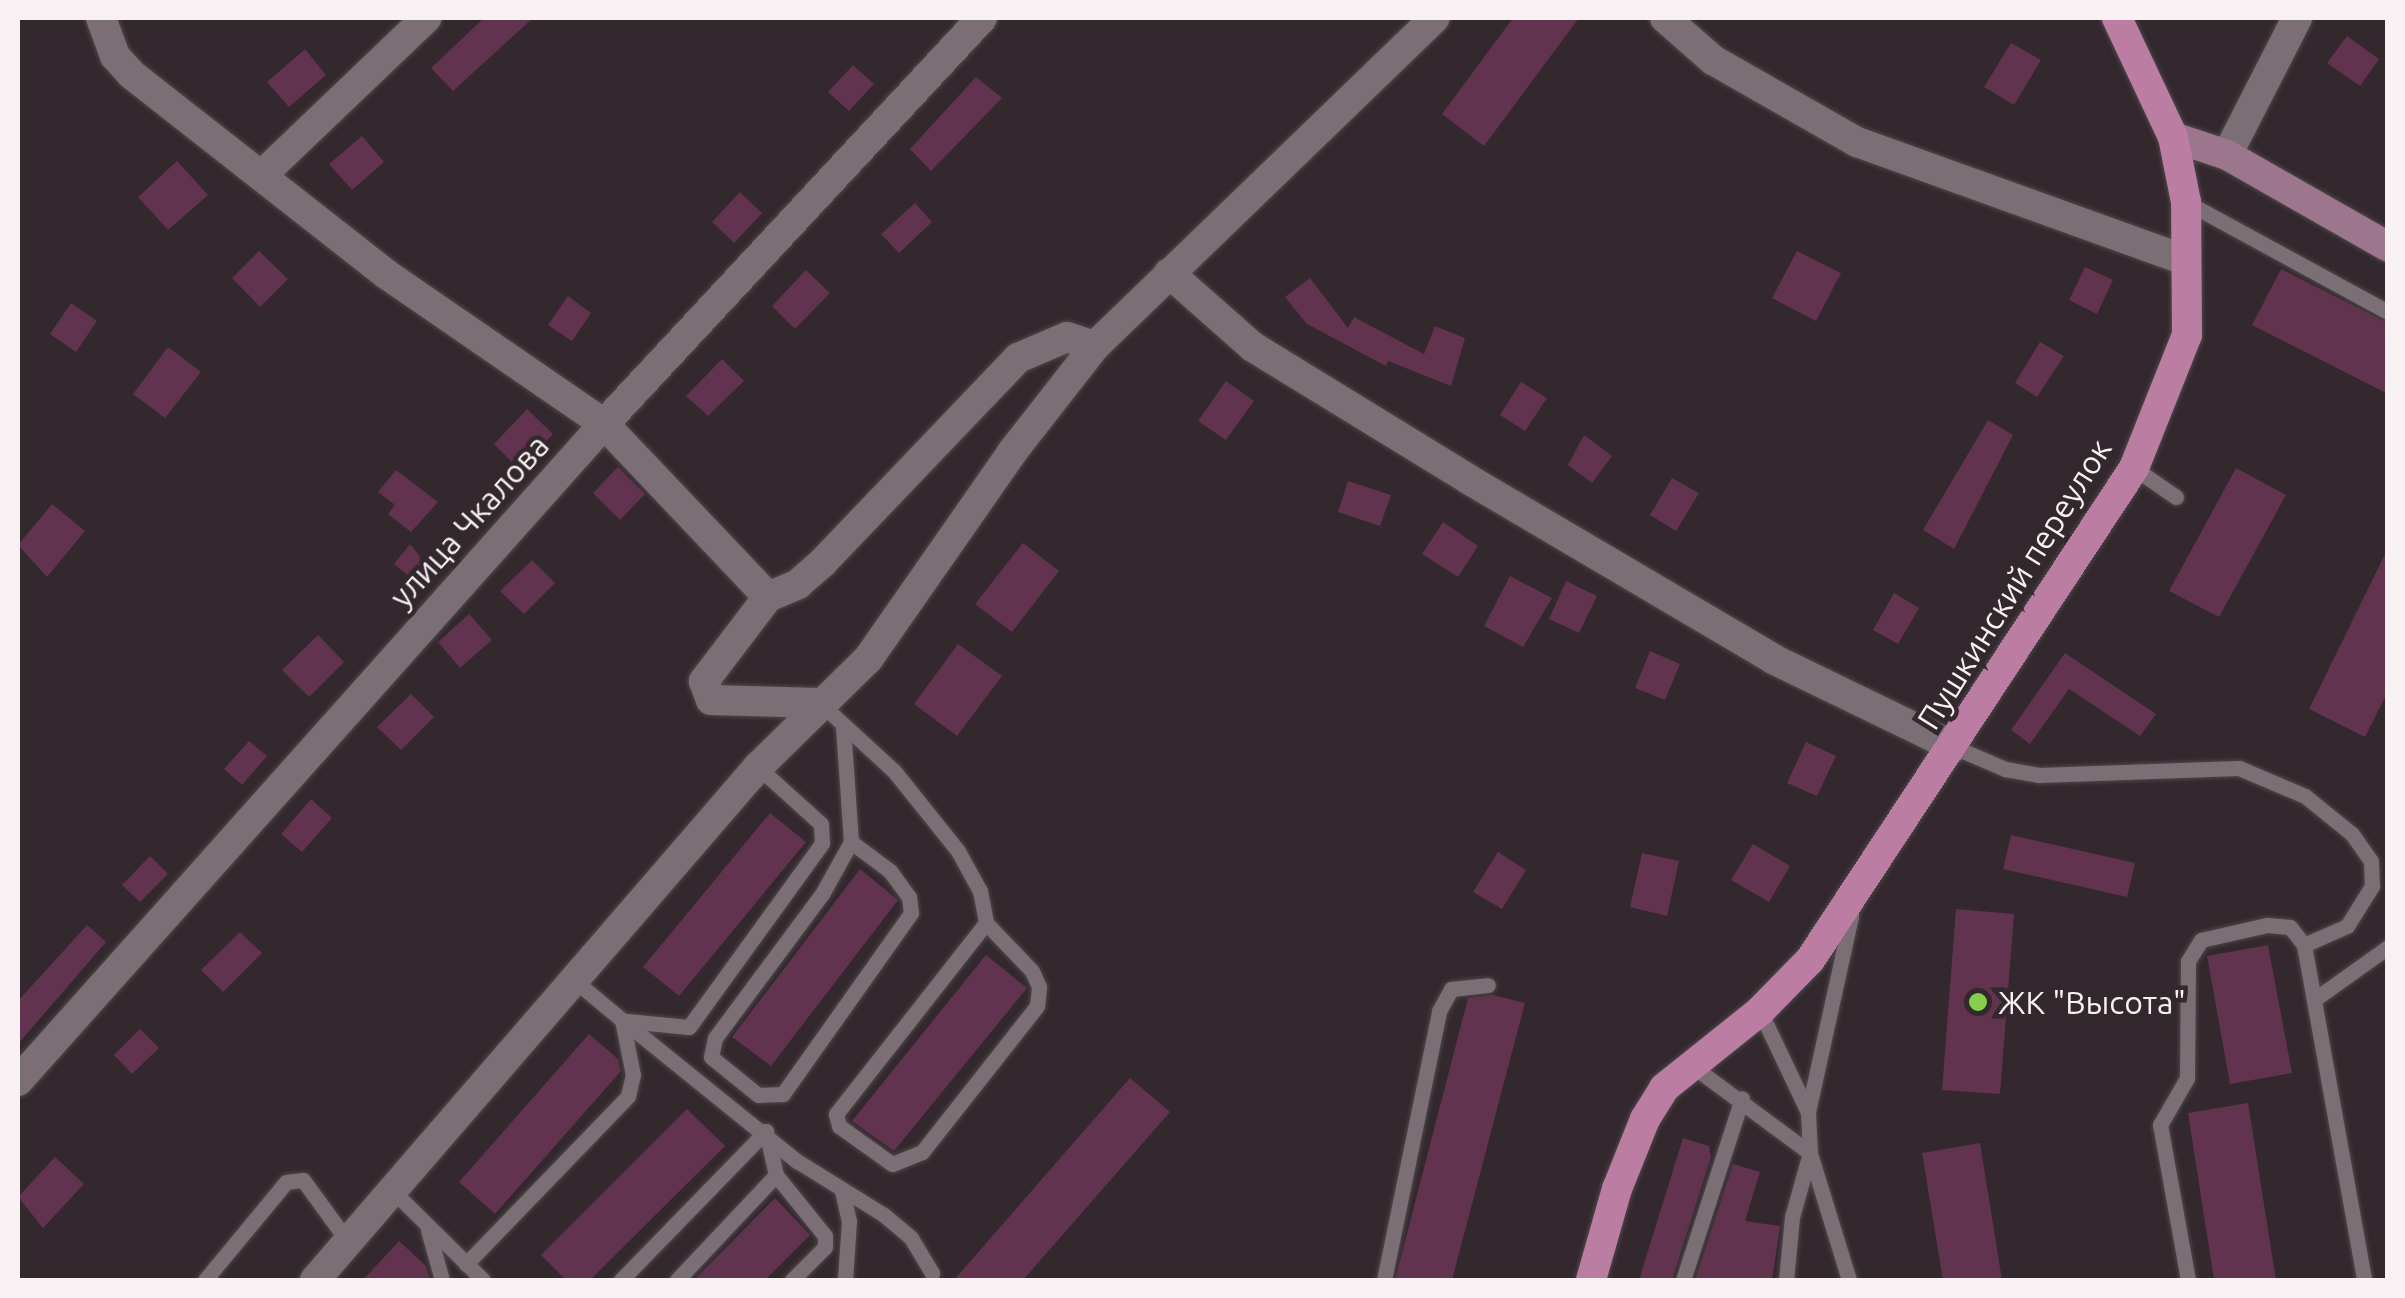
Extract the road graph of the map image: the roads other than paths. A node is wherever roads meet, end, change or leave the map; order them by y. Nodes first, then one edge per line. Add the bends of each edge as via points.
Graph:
1 (101, 18) edge
2 (426, 18) edge
3 (982, 18) edge
4 (1435, 18) edge
5 (1664, 18) edge
6 (2117, 18) edge
7 (2297, 18) edge
8 (2173, 137) junction
9 (2227, 155) junction
10 (263, 174) junction
11 (2184, 190) junction
12 (2388, 247) edge
13 (2184, 260) junction
14 (1170, 273) junction
15 (2388, 312) edge
16 (1095, 346) junction
17 (604, 424) junction
18 (2134, 468) junction
19 (2176, 497) dead end
20 (768, 597) junction
21 (820, 704) junction
22 (843, 728) junction
23 (1954, 747) junction
24 (758, 767) junction
25 (850, 842) junction
26 (1860, 890) junction
27 (986, 924) junction
28 (2304, 945) junction
29 (2388, 946) edge
30 (575, 982) junction
31 (1488, 985) dead end
32 (2315, 999) junction
33 (1760, 1011) junction
34 (622, 1020) junction
35 (1691, 1064) junction
36 (18, 1081) edge
37 (1742, 1098) junction
38 (1808, 1112) junction
39 (766, 1131) junction
40 (1810, 1153) junction
41 (776, 1176) junction
42 (842, 1191) junction
43 (394, 1192) junction
44 (428, 1230) junction
45 (348, 1243) junction
46 (466, 1264) junction
47 (932, 1273) dead end
48 (205, 1280) edge
49 (315, 1280) edge
50 (442, 1280) edge
51 (483, 1280) edge
52 (620, 1280) edge
53 (677, 1280) edge
54 (792, 1280) edge
55 (845, 1280) edge
56 (1384, 1280) edge
57 (1591, 1280) edge
58 (1683, 1280) edge
59 (1786, 1280) edge
60 (1849, 1280) edge
61 (2188, 1280) edge
62 (2364, 1280) edge

1 - 10 street via 131,74
2 - 10 street
3 - 17 street, улица Чкалова
4 - 14 street
5 - 13 street via 1713,60 1857,142
6 - 8 main road, Пушкинский переулок
7 - 9 street
8 - 9 street
8 - 11 main road, Пушкинский переулок
9 - 12 street
10 - 17 street via 386,274
11 - 13 main road, Пушкинский переулок
11 - 15 lane
13 - 18 main road, Пушкинский переулок via 2187,334
14 - 16 street
14 - 23 street via 1253,347 1485,489 1773,659
16 - 20 street via 1067,337 1018,358 823,562 798,584
16 - 21 street via 1012,451 888,635
17 - 20 street
17 - 36 street, улица Чкалова
18 - 19 lane
18 - 23 main road, Пушкинский переулок
20 - 21 street via 704,681 705,694 718,703 781,698
21 - 22 lane
21 - 24 street
22 - 25 lane
22 - 27 lane via 894,770 958,852 980,891
23 - 26 main road, Пушкинский переулок
23 - 28 lane via 2038,775 2240,768 2279,781 2352,834 2371,862 2372,886 2361,913
24 - 30 street
24 - 34 lane via 821,824 822,843 689,1027
25 - 25 lane via 890,872 912,913 783,1094 758,1095 711,1058 715,1038 822,894
26 - 33 main road, Пушкинский переулок via 1810,960
26 - 38 lane via 1836,963
27 - 27 lane via 1032,971 1037,1006 922,1152 892,1164 838,1126 836,1114
28 - 32 lane
28 - 61 lane via 2290,928 2266,925 2201,940 2188,961 2186,1078 2160,1125
29 - 32 lane
30 - 34 lane
30 - 43 street
31 - 56 lane via 1451,989 1439,1010
32 - 62 lane
33 - 35 main road, Пушкинский переулок
33 - 38 lane
34 - 39 lane
34 - 46 lane via 632,1075 628,1096
35 - 37 lane
35 - 57 main road, Пушкинский переулок via 1644,1119
37 - 40 lane
37 - 58 lane
38 - 40 lane
39 - 41 lane
39 - 42 lane
39 - 52 lane
40 - 59 lane via 1792,1217
40 - 60 lane
41 - 53 lane
41 - 54 lane via 824,1236 824,1247
42 - 47 lane via 911,1238
42 - 55 lane via 850,1221
43 - 44 lane
43 - 45 street
44 - 46 lane
44 - 50 lane
45 - 48 lane via 303,1180 286,1182
45 - 49 street
46 - 51 lane

